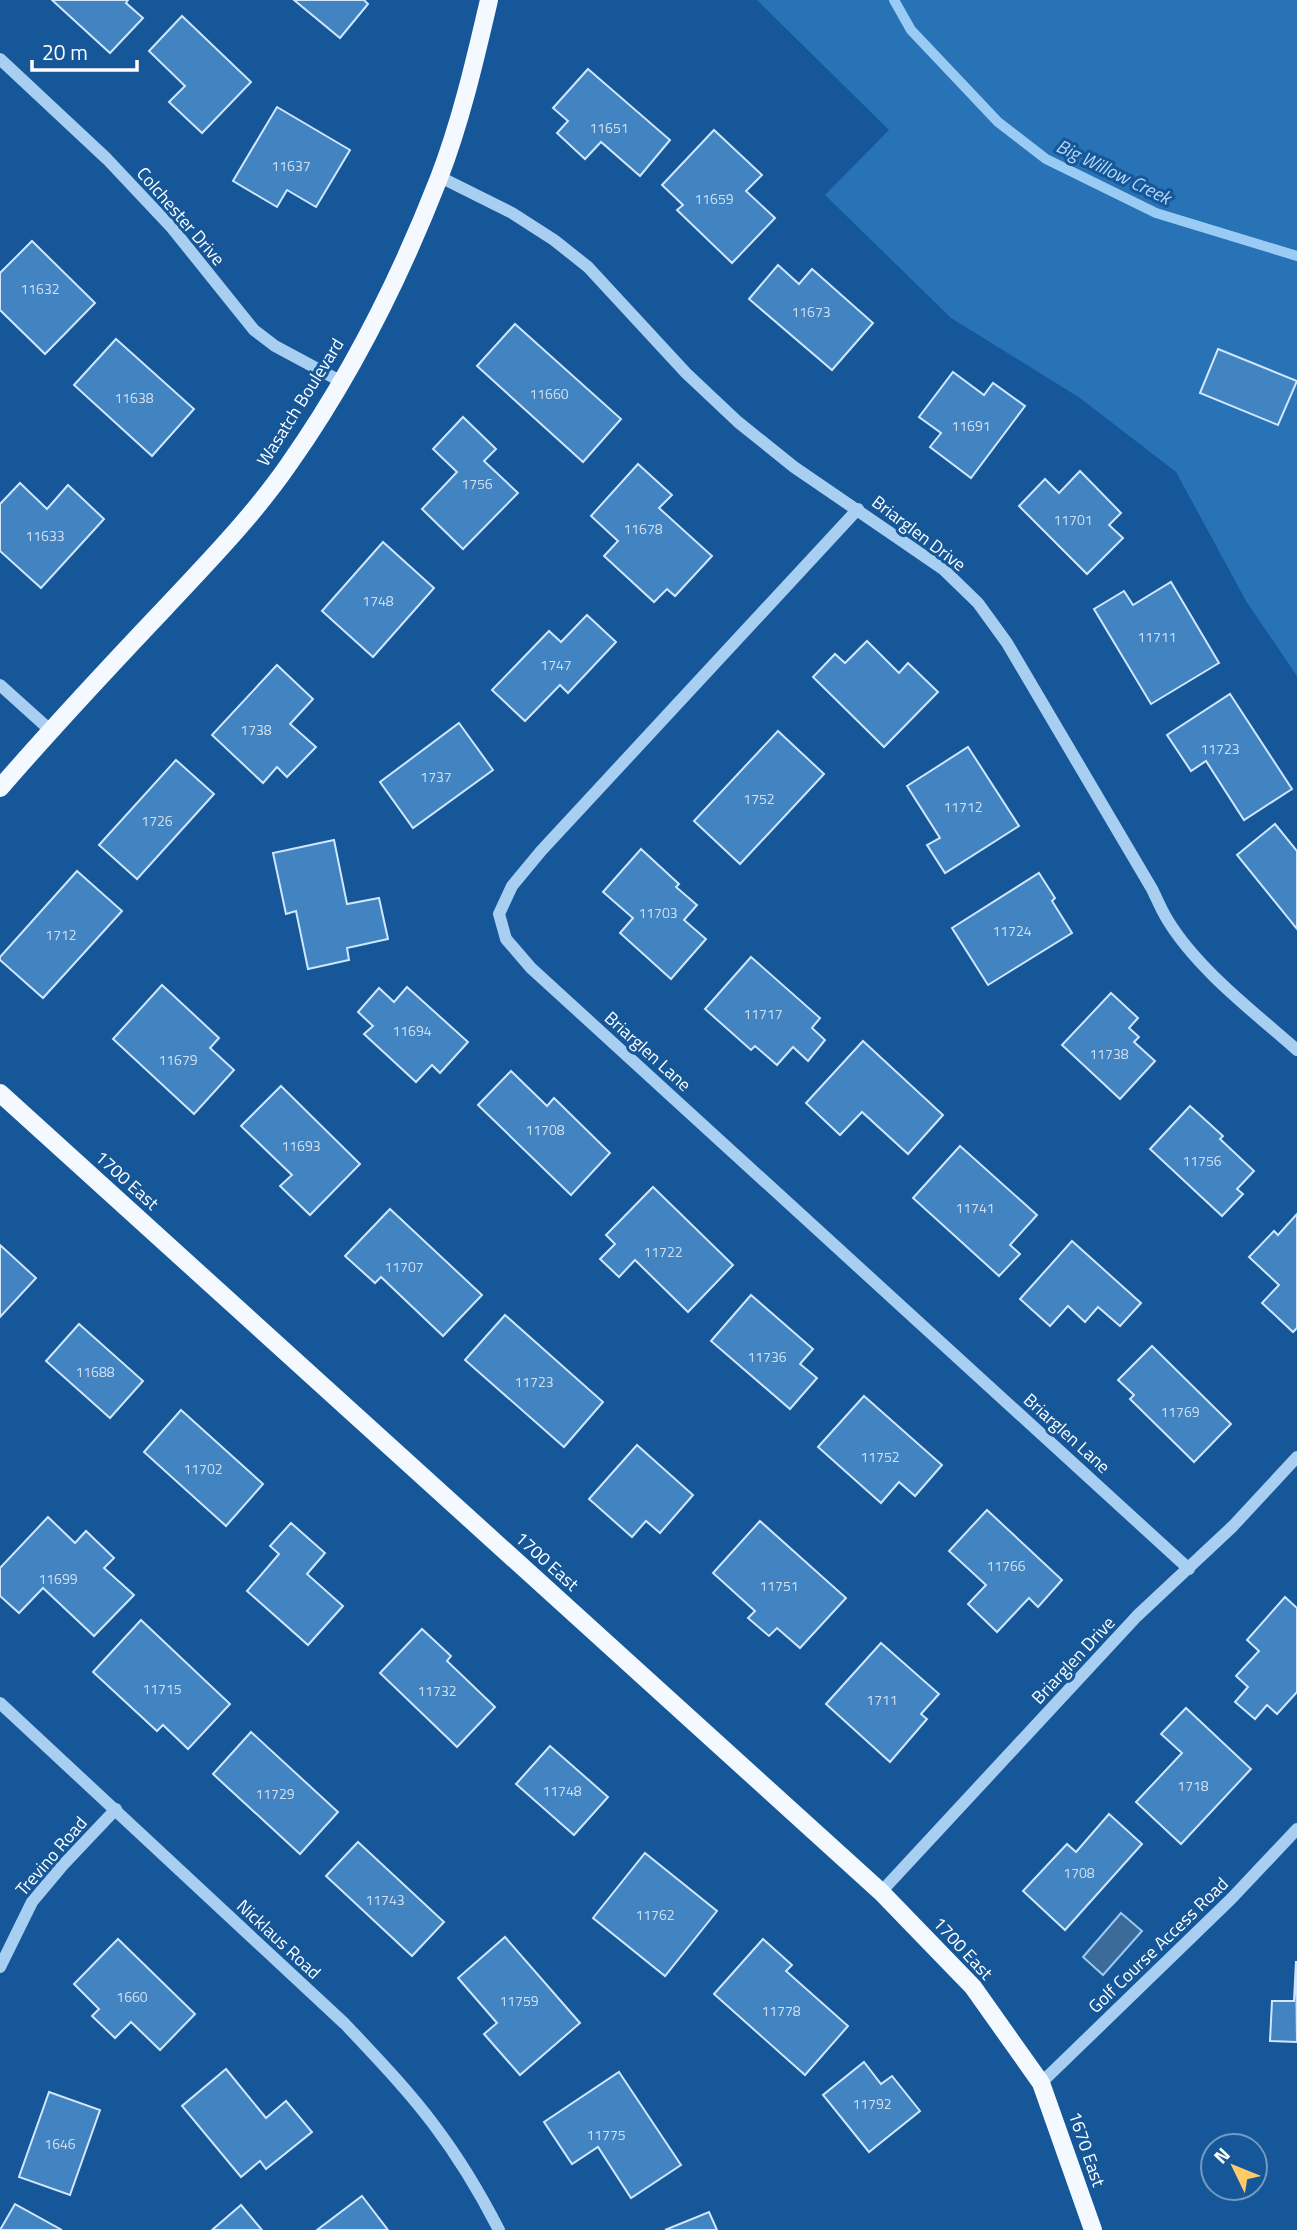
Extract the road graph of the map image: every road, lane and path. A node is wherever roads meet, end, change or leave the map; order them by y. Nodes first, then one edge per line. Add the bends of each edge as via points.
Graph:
1 (489, 0) edge
2 (0, 60) edge
3 (440, 177) junction
4 (342, 382) junction
5 (858, 509) junction
6 (0, 685) edge
7 (50, 730) junction
8 (0, 788) edge
9 (1297, 1050) edge
10 (0, 1093) edge
11 (1297, 1457) edge
12 (1189, 1569) junction
13 (0, 1703) edge
14 (116, 1810) junction
15 (1297, 1829) edge
16 (881, 1892) junction
17 (0, 1967) edge
18 (1041, 2083) junction
19 (499, 2230) edge
20 (1093, 2230) edge

1 - 3 main road, Wasatch Boulevard
2 - 4 street, Colchester Drive via 107,159 172,228 254,330
3 - 4 main road, Wasatch Boulevard via 397,278
3 - 5 street, Briarglen Drive via 512,213 588,267 738,422 794,467
4 - 7 main road, Wasatch Boulevard via 288,465 221,547
5 - 9 street, Briarglen Drive via 943,569 978,603 1007,643 1167,919 1194,954
5 - 12 street, Briarglen Lane via 512,886 499,914 506,939 531,968
6 - 7 street
7 - 8 main road, Wasatch Boulevard
10 - 16 main road, 1700 East
11 - 12 street, Briarglen Drive
12 - 16 street, Briarglen Drive via 1137,1616
13 - 14 street, Nicklaus Road
14 - 17 street, Trevino Road via 32,1902
14 - 19 street, Nicklaus Road via 345,2024 390,2072 474,2182
15 - 18 street, Golf Course Access Road
16 - 18 main road, 1700 East via 973,1987
18 - 20 main road, 1670 East

